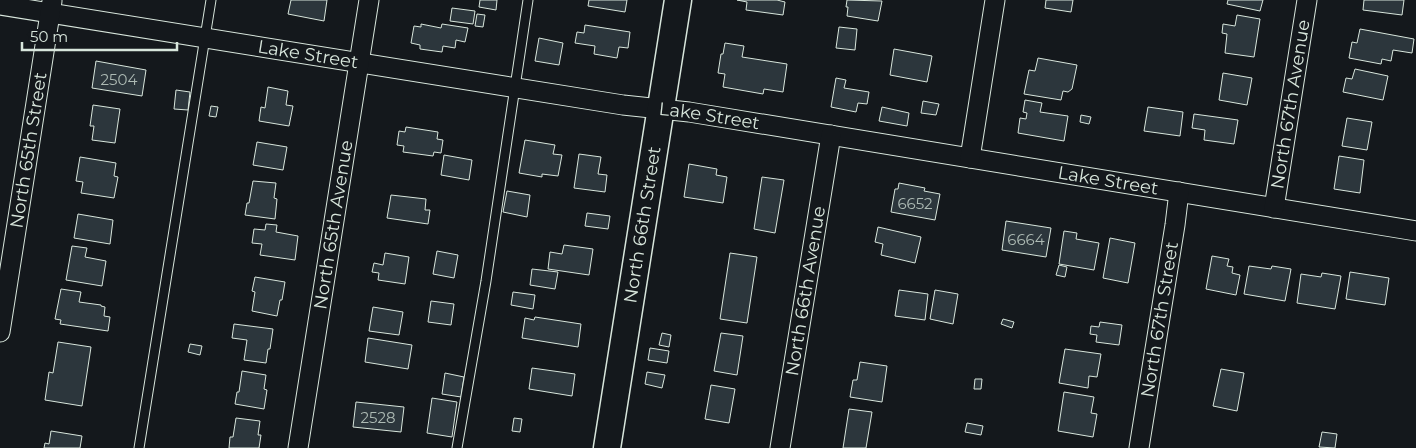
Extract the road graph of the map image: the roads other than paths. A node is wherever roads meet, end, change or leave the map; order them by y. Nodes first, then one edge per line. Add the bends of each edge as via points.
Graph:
1 (211, 0) edge
2 (369, 0) edge
3 (528, 0) edge
4 (678, 0) edge
5 (995, 0) edge
6 (1307, 0) edge
7 (0, 5) edge
8 (52, 6) edge
9 (205, 38) junction
10 (359, 64) junction
11 (514, 88) junction
12 (661, 109) junction
13 (831, 135) junction
14 (970, 158) junction
15 (1179, 192) junction
16 (1274, 208) junction
17 (1416, 231) edge
18 (0, 332) edge
19 (139, 448) edge
20 (298, 448) edge
21 (457, 448) edge
22 (607, 448) edge
23 (780, 448) edge
24 (1139, 448) edge

1 - 9 lane
2 - 10 street, North 65th Avenue
3 - 11 lane
4 - 12 street, North 66th Street
5 - 14 street
6 - 16 street, North 67th Avenue
7 - 8 street, Lake Street
8 - 9 street, Lake Street
8 - 18 street, North 65th Street
9 - 10 street, Lake Street
9 - 19 lane
10 - 11 street, Lake Street
10 - 20 street, North 65th Avenue
11 - 12 street, Lake Street
11 - 21 lane via 486,281
12 - 13 street, Lake Street
12 - 22 street, North 66th Street
13 - 14 street, Lake Street
13 - 23 street, North 66th Avenue
14 - 15 street, Lake Street
15 - 16 street, Lake Street
15 - 24 street, North 67th Street
16 - 17 street, Lake Street

